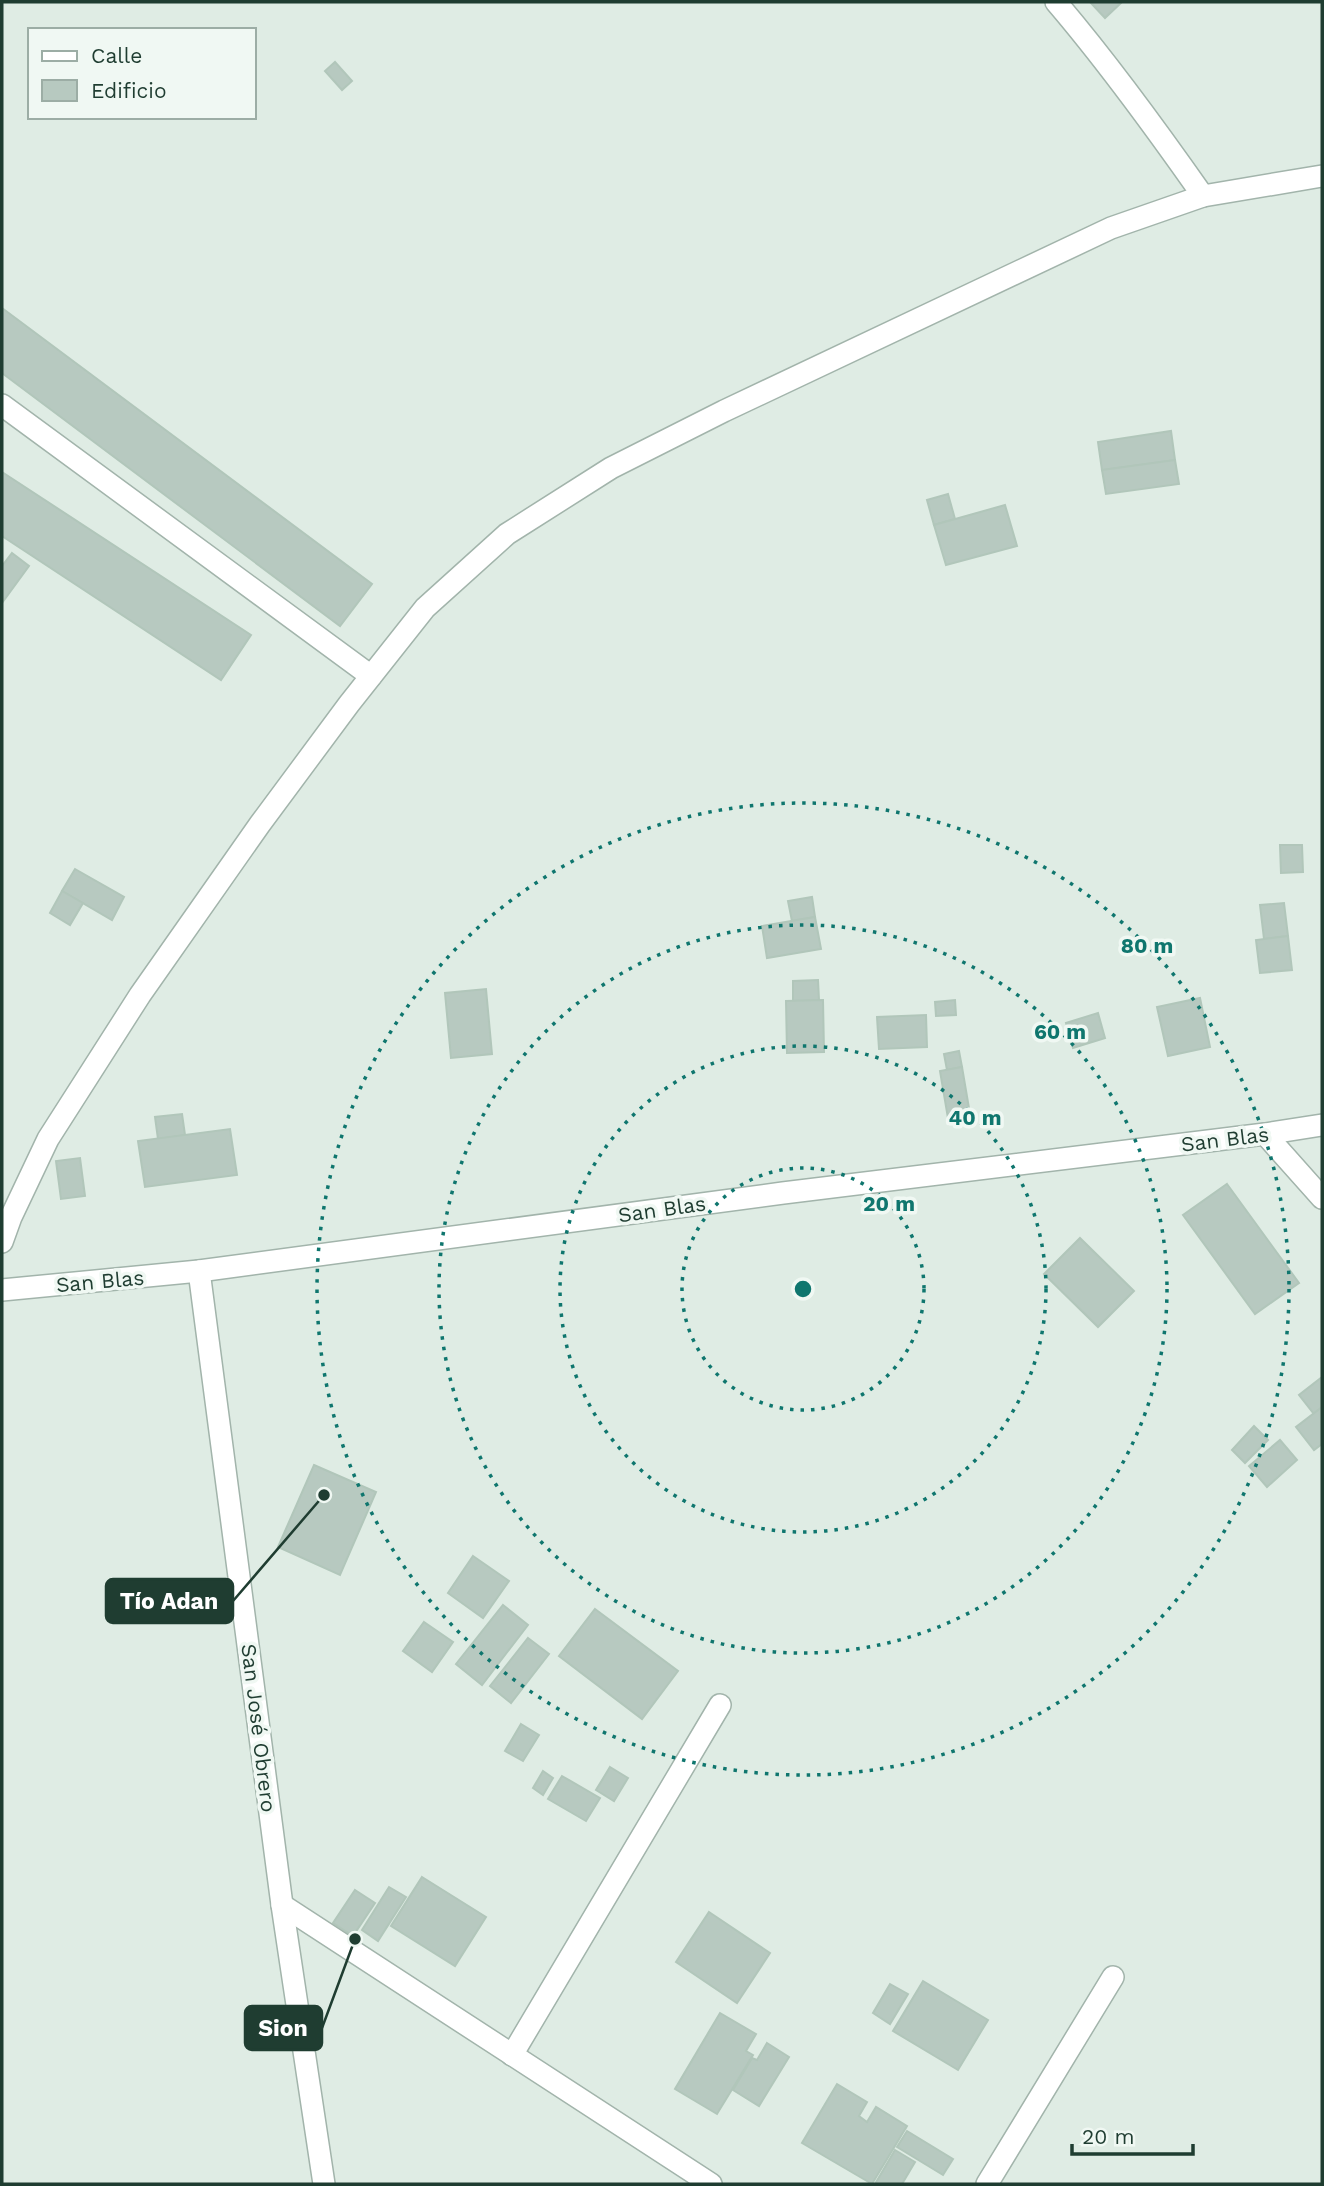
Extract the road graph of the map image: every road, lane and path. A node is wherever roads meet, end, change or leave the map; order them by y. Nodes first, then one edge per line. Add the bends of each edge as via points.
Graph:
1 (1056, 2) edge
2 (1322, 176) edge
3 (1203, 196) junction
4 (2, 405) edge
5 (371, 677) junction
6 (1322, 1125) edge
7 (1265, 1134) junction
8 (1322, 1198) edge
9 (2, 1242) edge
10 (199, 1271) junction
11 (2, 1290) edge
12 (720, 1705) dead end
13 (282, 1905) junction
14 (1113, 1977) dead end
15 (512, 2055) junction
16 (324, 2184) edge
17 (711, 2184) edge
18 (987, 2184) edge

1 - 3 street via 1141,107
2 - 3 street
3 - 5 street via 1099,233 611,468 507,534 425,608
4 - 5 street
5 - 9 street via 140,995 48,1139
6 - 7 street, San Blas
7 - 8 street
7 - 10 street, San Blas
10 - 11 street, San Blas
10 - 13 street, San José Obrero
12 - 15 street
13 - 15 street
13 - 16 street, San José Obrero
14 - 18 street
15 - 17 street

